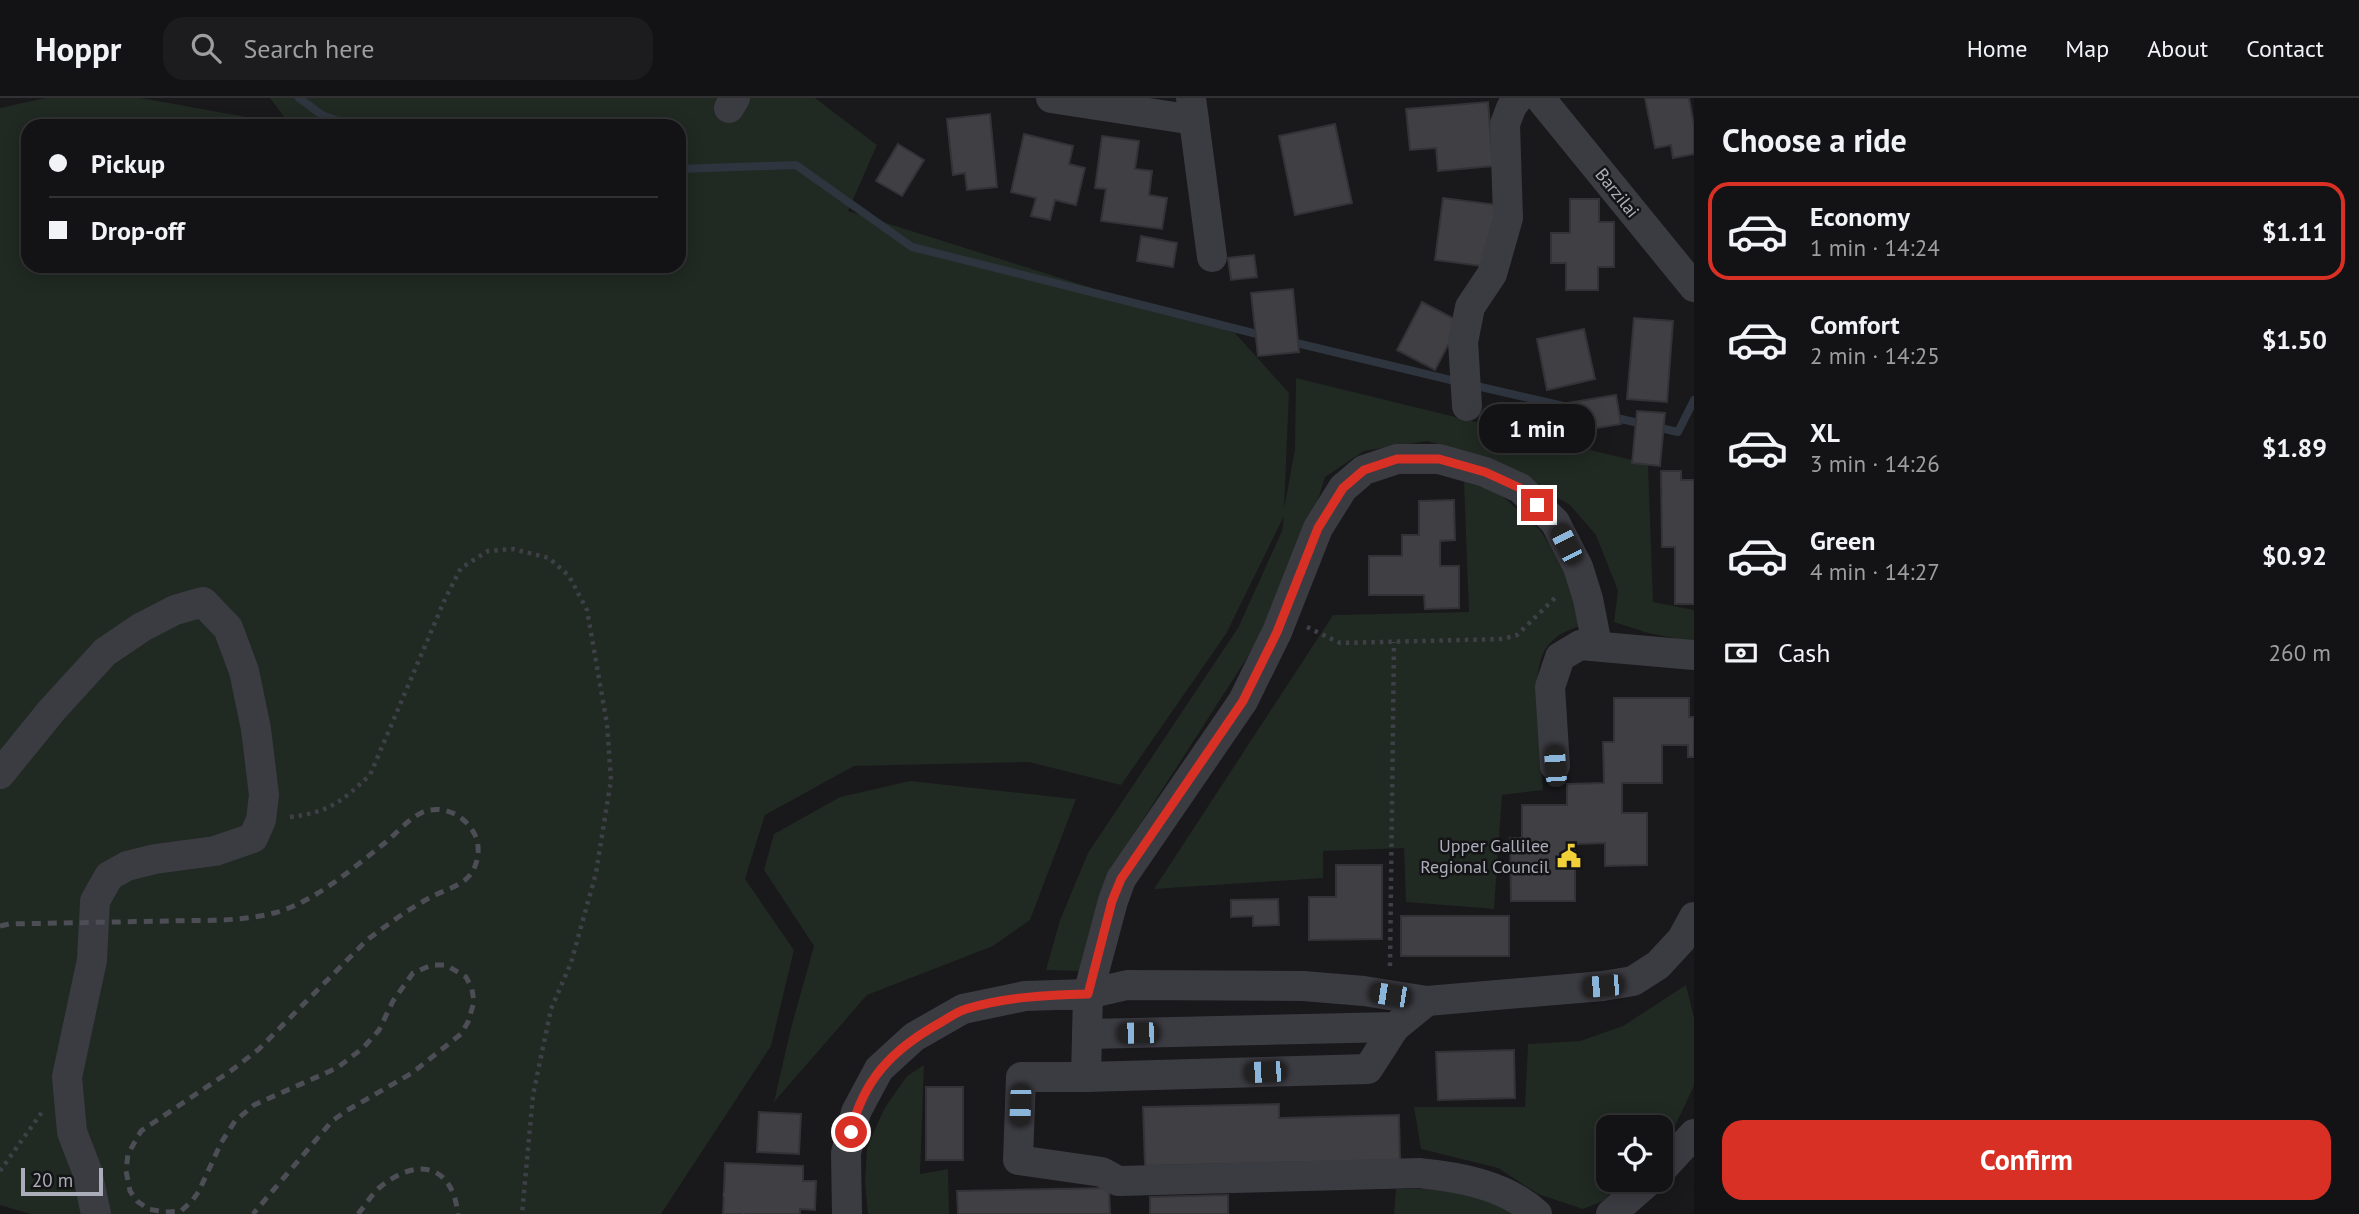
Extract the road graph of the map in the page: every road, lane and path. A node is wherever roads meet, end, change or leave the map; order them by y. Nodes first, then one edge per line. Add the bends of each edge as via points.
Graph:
1 (1051, 98) edge
2 (1518, 98) edge
3 (1540, 98) edge
4 (1565, 98) edge
5 (1193, 109) edge
6 (1572, 138) junction
7 (1213, 257) dead end
8 (1694, 287) edge
9 (1466, 406) dead end
10 (1588, 599) junction
11 (1283, 616) junction
12 (1394, 642) junction
13 (1597, 645) junction
14 (1694, 655) edge
15 (1555, 766) dead end
16 (0, 774) edge
17 (261, 820) junction
18 (1690, 936) edge
19 (1088, 994) junction
20 (1390, 995) junction
21 (1427, 1001) junction
22 (1395, 1027) junction
23 (1087, 1034) junction
24 (67, 1077) junction
25 (1086, 1077) junction
26 (1694, 1134) edge
27 (1673, 1157) edge
28 (0, 1171) edge
29 (1636, 1192) edge
30 (724, 1193) dead end
31 (96, 1214) edge
32 (522, 1214) edge
33 (746, 1214) edge
34 (847, 1214) edge
35 (1537, 1214) edge
36 (1611, 1214) edge

1 - 5 street
2 - 9 street via 1506,124 1508,218 1492,274 1470,307 1463,342
3 - 6 street, Barzilai
4 - 6 street
5 - 7 street
6 - 8 street, Barzilai
10 - 11 street via 1555,522 1520,488 1439,459 1397,459 1364,470 1343,488 1318,528
10 - 12 path via 1555,598 1517,635 1503,639
10 - 13 street
11 - 12 path via 1340,643
11 - 19 street via 1243,701 1121,879
12 - 20 path
13 - 14 street
13 - 15 street via 1580,645 1560,657 1549,687
16 - 17 street via 105,652 175,610 203,602 228,628 244,671 264,795
17 - 24 street via 253,838 215,851 127,866 109,876 95,901 92,960
17 - 32 path via 317,813 347,797 370,775 461,568 488,551 513,549 549,558 569,576 587,610 607,724 611,780 596,873 571,963 551,1009 533,1095
18 - 21 street via 1633,981
19 - 20 street via 1127,985 1303,986
19 - 23 street
19 - 34 street via 1025,996 964,1009 905,1045 879,1069 856,1112 846,1153
20 - 21 street
21 - 22 street
22 - 23 street
22 - 25 street via 1368,1069
23 - 25 street
24 - 28 path
24 - 31 street via 72,1132
25 - 35 street via 1021,1077 1018,1160 1102,1172 1118,1181 1419,1173 1457,1177 1493,1188
26 - 27 street
29 - 36 street
30 - 33 path

